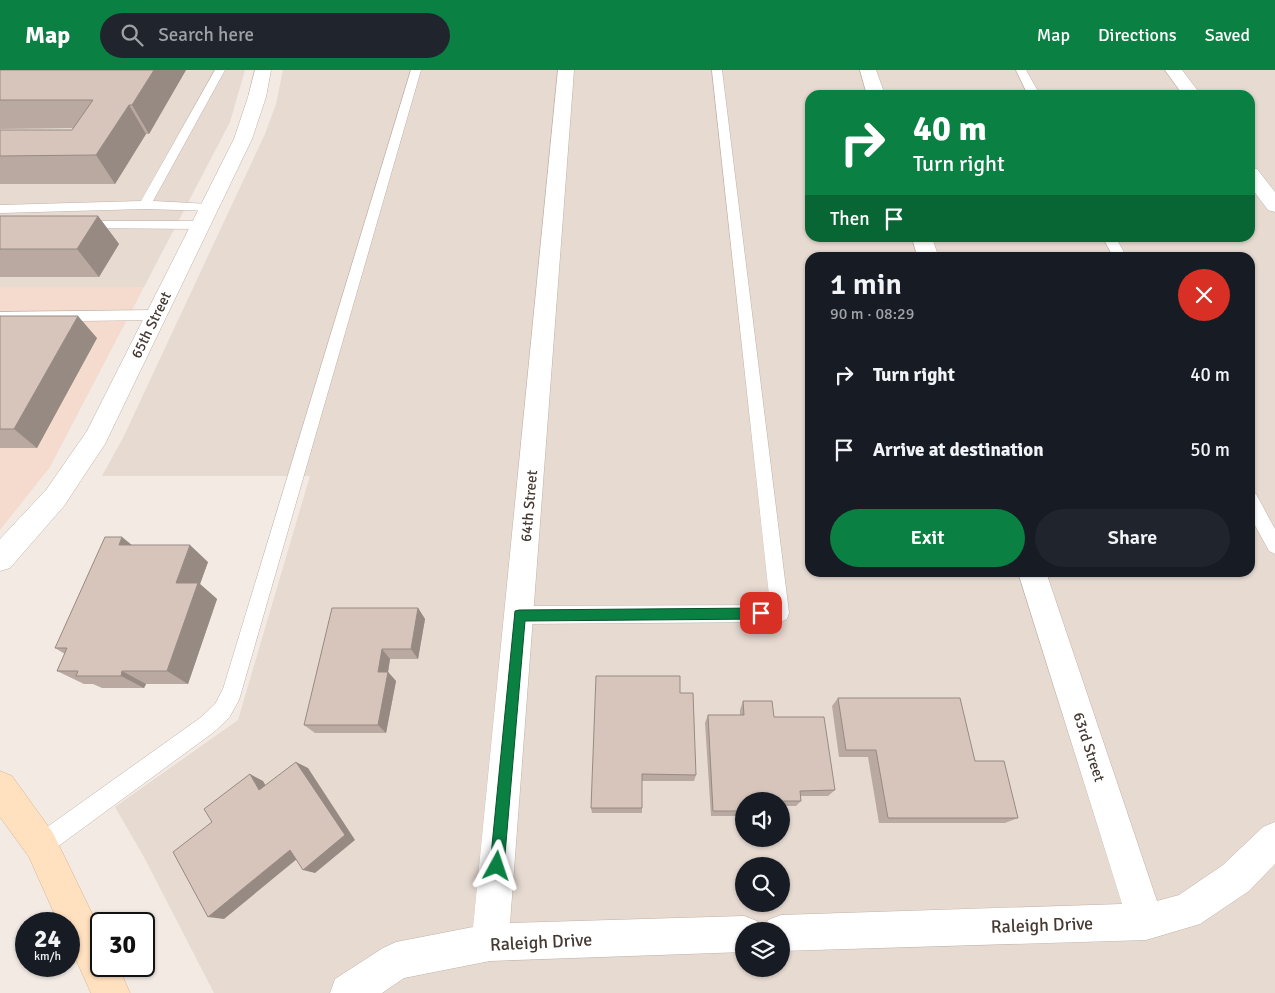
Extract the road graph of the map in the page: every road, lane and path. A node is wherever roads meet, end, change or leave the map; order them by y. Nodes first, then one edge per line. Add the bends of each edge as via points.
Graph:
1 (220, 70) edge
2 (263, 70) edge
3 (416, 70) edge
4 (566, 70) edge
5 (717, 70) edge
6 (868, 70) edge
7 (1021, 70) edge
8 (1173, 70) edge
9 (874, 90) edge
10 (1031, 90) edge
11 (1188, 90) edge
12 (1255, 180) edge
13 (146, 205) junction
14 (1275, 206) edge
15 (0, 209) edge
16 (205, 216) junction
17 (67, 226) edge
18 (156, 315) junction
19 (0, 317) edge
20 (1255, 508) edge
21 (1275, 546) edge
22 (0, 559) edge
23 (1034, 577) edge
24 (519, 615) junction
25 (0, 788) edge
26 (1275, 839) edge
27 (41, 845) junction
28 (1146, 922) junction
29 (790, 933) edge
30 (735, 934) edge
31 (490, 942) junction
32 (111, 993) edge
33 (349, 993) edge

1 - 13 lane
2 - 16 street, 65th Street via 258,97 243,139
3 - 27 lane via 232,694 222,711 207,725
4 - 24 street, 64th Street
5 - 24 lane via 780,613
6 - 9 street
7 - 10 lane
8 - 11 street
12 - 14 street
13 - 15 lane
13 - 16 lane
16 - 17 lane
16 - 18 street, 65th Street
18 - 19 lane
18 - 22 street, 65th Street via 96,437 55,498
20 - 21 lane
23 - 28 street, 63rd Street
24 - 31 street, 64th Street
25 - 27 main road
26 - 28 street, Raleigh Drive via 1236,878 1188,910
27 - 32 main road
28 - 29 street, Raleigh Drive
30 - 31 street, Raleigh Drive
31 - 33 street, Raleigh Drive via 396,961

